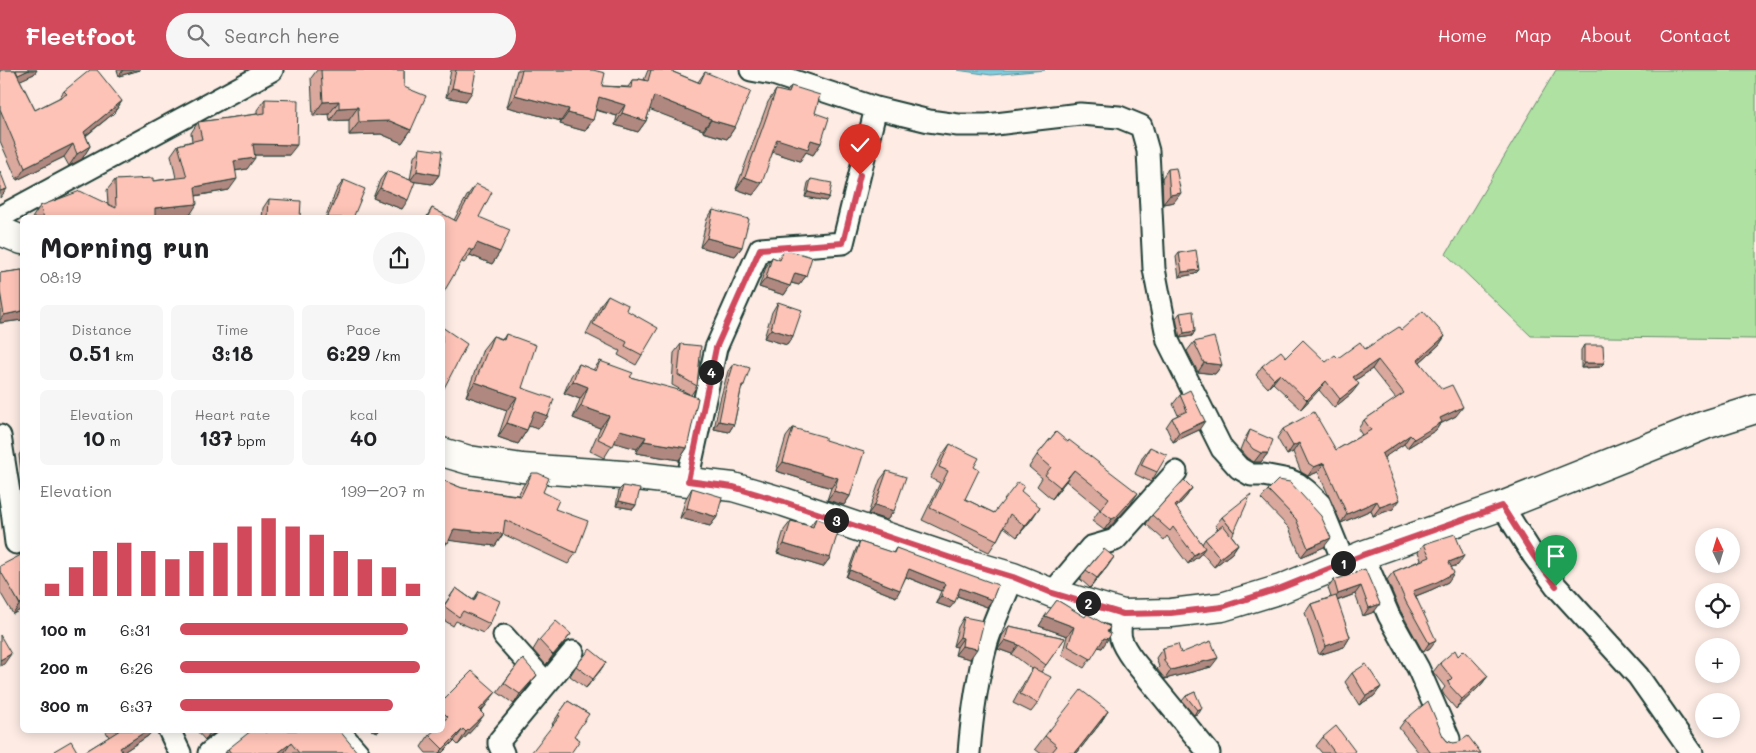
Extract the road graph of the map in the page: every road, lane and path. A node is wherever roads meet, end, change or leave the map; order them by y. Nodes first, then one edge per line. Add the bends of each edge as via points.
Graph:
1 (272, 70) edge
2 (751, 70) edge
3 (876, 108) junction
4 (0, 217) edge
5 (0, 231) edge
6 (20, 239) edge
7 (1756, 409) edge
8 (0, 436) edge
9 (445, 453) edge
10 (1176, 472) dead end
11 (688, 481) junction
12 (1502, 506) junction
13 (17, 514) edge
14 (16, 543) dead end
15 (1354, 559) junction
16 (1013, 577) junction
17 (1052, 593) junction
18 (1123, 614) junction
19 (504, 636) dead end
20 (573, 652) dead end
21 (546, 683) junction
22 (170, 733) edge
23 (236, 733) edge
24 (1450, 739) dead end
25 (180, 753) edge
26 (209, 753) edge
27 (503, 753) edge
28 (969, 753) edge
29 (1210, 753) edge
30 (1692, 753) edge

1 - 4 street
2 - 3 street via 773,74
3 - 11 street via 843,243 760,249 716,348
3 - 15 street via 958,125 1080,114 1119,117 1141,126 1148,151 1154,270 1168,341 1222,450 1239,468 1251,474 1289,480 1307,491 1320,504
5 - 6 main road
7 - 12 main road
8 - 13 street
9 - 11 main road via 522,468
10 - 17 street via 1115,540 1091,547
11 - 16 main road via 733,487
12 - 15 main road
12 - 30 street via 1556,586 1638,676
13 - 14 street
15 - 18 main road via 1222,607
15 - 24 street via 1418,668
16 - 17 main road
16 - 28 street via 988,640 979,674
17 - 18 main road
18 - 29 street via 1119,628 1122,644
19 - 21 street
20 - 21 street
21 - 27 street via 499,741
22 - 25 street
23 - 26 street

